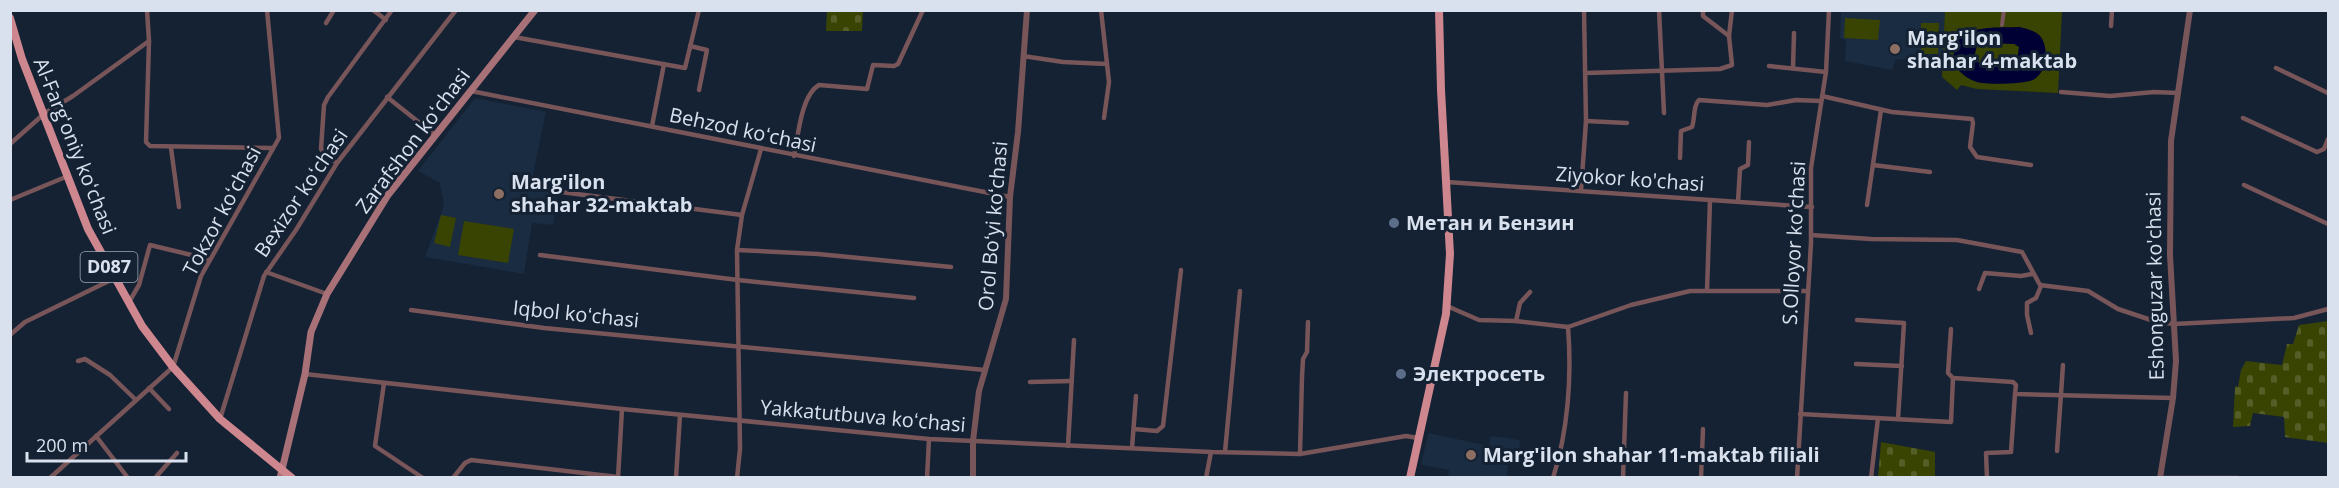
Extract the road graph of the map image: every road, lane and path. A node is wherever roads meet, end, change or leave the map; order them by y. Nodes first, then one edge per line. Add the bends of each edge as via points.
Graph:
1 (147, 10) edge
2 (267, 10) edge
3 (334, 10) edge
4 (373, 10) edge
5 (392, 10) edge
6 (456, 10) edge
7 (535, 10) edge
8 (699, 10) edge
9 (923, 10) edge
10 (1027, 10) edge
11 (1101, 10) edge
12 (1439, 10) edge
13 (1584, 10) edge
14 (1659, 10) edge
15 (1703, 10) edge
16 (1732, 10) edge
17 (1829, 10) edge
18 (2004, 10) edge
19 (2112, 10) edge
20 (2190, 10) edge
21 (10, 18) edge
22 (386, 20) junction
23 (326, 23) dead end
24 (2002, 25) dead end
25 (2111, 26) dead end
26 (1794, 33) dead end
27 (13, 35) edge
28 (1729, 36) junction
29 (514, 37) junction
30 (149, 41) junction
31 (690, 46) junction
32 (1023, 56) junction
33 (664, 64) junction
34 (1107, 64) junction
35 (1768, 66) dead end
36 (1793, 67) junction
37 (2276, 68) dead end
38 (1662, 72) junction
39 (1826, 72) junction
40 (1586, 73) junction
41 (699, 90) dead end
42 (470, 91) junction
43 (2061, 92) dead end
44 (2179, 93) junction
45 (2328, 93) edge
46 (387, 97) junction
47 (1822, 98) junction
48 (1881, 110) junction
49 (45, 113) junction
50 (1664, 113) dead end
51 (1104, 118) dead end
52 (2243, 118) dead end
53 (1586, 121) junction
54 (1628, 123) dead end
55 (652, 126) junction
56 (435, 135) junction
57 (2328, 140) edge
58 (1749, 142) dead end
59 (10, 144) edge
60 (171, 148) junction
61 (272, 148) junction
62 (761, 149) junction
63 (794, 156) junction
64 (1680, 158) dead end
65 (337, 163) junction
66 (1873, 165) junction
67 (2031, 165) dead end
68 (1930, 172) dead end
69 (68, 176) junction
70 (1447, 182) junction
71 (2244, 185) dead end
72 (1581, 190) junction
73 (561, 192) dead end
74 (1010, 197) junction
75 (10, 200) edge
76 (1710, 200) junction
77 (1738, 202) junction
78 (1867, 206) dead end
79 (179, 207) dead end
80 (1812, 207) junction
81 (742, 215) junction
82 (2328, 224) edge
83 (1811, 235) junction
84 (737, 250) junction
85 (540, 255) dead end
86 (208, 259) junction
87 (951, 267) dead end
88 (1182, 270) dead end
89 (266, 272) junction
90 (2032, 274) junction
91 (115, 278) junction
92 (738, 280) junction
93 (2041, 286) junction
94 (1979, 289) dead end
95 (1240, 291) dead end
96 (1707, 291) junction
97 (1807, 291) junction
98 (1530, 292) dead end
99 (327, 294) junction
100 (914, 298) dead end
101 (129, 302) junction
102 (1447, 306) junction
103 (2328, 309) edge
104 (411, 310) dead end
105 (1857, 320) dead end
106 (1516, 321) junction
107 (1308, 322) dead end
108 (2174, 324) junction
109 (1568, 327) junction
110 (1951, 329) dead end
111 (2031, 333) dead end
112 (10, 335) edge
113 (1074, 340) dead end
114 (739, 346) junction
115 (78, 361) dead end
116 (1856, 364) dead end
117 (2062, 365) dead end
118 (1902, 366) junction
119 (173, 367) junction
120 (985, 370) junction
121 (305, 374) junction
122 (1953, 378) junction
123 (1072, 381) junction
124 (1030, 382) dead end
125 (384, 383) junction
126 (149, 388) junction
127 (1626, 393) dead end
128 (2015, 394) junction
129 (2060, 394) junction
130 (1136, 396) dead end
131 (2173, 398) junction
132 (136, 400) junction
133 (169, 409) dead end
134 (622, 409) junction
135 (1800, 414) junction
136 (680, 415) junction
137 (1878, 418) junction
138 (220, 419) junction
139 (1898, 419) junction
140 (738, 420) junction
141 (1134, 429) junction
142 (1703, 429) dead end
143 (96, 436) junction
144 (1418, 438) junction
145 (929, 439) junction
146 (973, 441) junction
147 (1068, 446) junction
148 (1132, 448) junction
149 (2057, 451) dead end
150 (1211, 452) junction
151 (1225, 452) junction
152 (177, 453) dead end
153 (1300, 454) junction
154 (281, 474) edge
155 (50, 477) edge
156 (128, 477) edge
157 (155, 477) edge
158 (292, 477) edge
159 (423, 477) edge
160 (453, 477) edge
161 (618, 477) edge
162 (676, 477) edge
163 (737, 477) edge
164 (927, 477) edge
165 (973, 477) edge
166 (1206, 477) edge
167 (1410, 477) edge
168 (1553, 477) edge
169 (1623, 477) edge
170 (1701, 477) edge
171 (1797, 477) edge
172 (1871, 477) edge
173 (1987, 477) edge
174 (2160, 477) edge
175 (2238, 477) edge

1 - 30 street
2 - 61 street, Tokzor koʻchasi via 280,133
3 - 23 street
4 - 22 street
5 - 22 street
6 - 46 street, Bexizor koʻchasi
7 - 29 main road, Zarafshon koʻchasi
8 - 31 street
9 - 63 street via 898,64 873,65 867,89 814,88 802,114
10 - 32 street, Orol Boʻyi koʻchasi
11 - 34 street
12 - 70 main road
13 - 40 street
14 - 38 street
15 - 28 street via 1703,16
16 - 28 street
17 - 39 street, S.Olloyor koʻchasi
18 - 24 street
19 - 25 street
20 - 44 street, Eshonguzar ko'chasi
21 - 27 main road, Al-Fargʻoniy koʻchasi / D087
22 - 65 street via 324,105 321,149
26 - 36 street
27 - 49 main road, Al-Fargʻoniy koʻchasi / D087
28 - 38 street via 1732,64 1720,69
29 - 33 street
29 - 42 main road, Zarafshon koʻchasi
30 - 49 street
30 - 60 street via 146,142
31 - 33 street via 685,68
31 - 41 street via 707,50
32 - 34 street via 1063,63
32 - 74 street, Orol Boʻyi koʻchasi
33 - 55 street
34 - 51 street
35 - 36 street
36 - 39 street
37 - 45 street
38 - 40 street
38 - 50 street
39 - 47 street, S.Olloyor koʻchasi
40 - 53 street
42 - 55 street, Behzod koʻchasi
42 - 56 main road, Zarafshon koʻchasi
43 - 44 street via 2120,96
44 - 108 street, Eshonguzar ko'chasi via 2170,166
46 - 56 street
46 - 65 street, Bexizor koʻchasi
47 - 48 street
47 - 64 street via 1767,105 1697,101 1692,127 1681,131
47 - 80 street, S.Olloyor koʻchasi via 1811,168
48 - 66 street
48 - 67 street via 1972,119 1970,147 1975,155
49 - 59 street
49 - 69 main road, Al-Fargʻoniy koʻchasi / D087
52 - 57 street via 2317,152 2324,149
53 - 54 street
53 - 72 street
55 - 62 street, Behzod koʻchasi
56 - 99 main road, Zarafshon koʻchasi via 388,195
58 - 77 street via 1748,165 1740,169
60 - 61 street
60 - 79 street
61 - 86 street, Tokzor koʻchasi
62 - 63 street, Behzod koʻchasi
62 - 81 street
63 - 74 street, Behzod koʻchasi
65 - 89 street, Bexizor koʻchasi
66 - 68 street
66 - 78 street
69 - 75 street
69 - 91 main road, Al-Fargʻoniy koʻchasi / D087 via 88,229
70 - 72 street, Ziyokor ko'chasi
70 - 102 main road
71 - 82 street
72 - 76 street, Ziyokor ko'chasi
73 - 81 street
74 - 120 street, Orol Boʻyi koʻchasi via 1006,299
76 - 77 street, Ziyokor ko'chasi
76 - 96 street
77 - 80 street, Ziyokor ko'chasi
80 - 83 street, S.Olloyor koʻchasi
81 - 84 street
83 - 90 street via 1957,240 2022,252
83 - 97 street, S.Olloyor koʻchasi
84 - 87 street
84 - 92 street
85 - 92 street
86 - 101 street via 150,245 139,285
86 - 119 street, Tokzor koʻchasi
88 - 141 street via 1163,426 1157,430
89 - 99 street
89 - 138 street, Bexizor koʻchasi
90 - 93 street
90 - 94 street via 1984,273
91 - 101 main road, Al-Fargʻoniy koʻchasi / D087
91 - 112 street via 25,322
92 - 100 street
92 - 114 street
93 - 108 street via 2088,291 2118,309
93 - 111 street via 2036,298 2028,303
95 - 151 street
96 - 97 street
96 - 109 street via 1690,291 1630,305
97 - 135 street, S.Olloyor koʻchasi
98 - 106 street via 1519,306
99 - 121 main road, Zarafshon koʻchasi via 311,332
101 - 119 main road, Al-Fargʻoniy koʻchasi / D087
102 - 106 street via 1479,320
102 - 144 main road
103 - 108 street via 2294,318
104 - 114 street, Iqbol koʻchasi via 544,328
105 - 118 street via 1904,323
106 - 109 street
107 - 153 street
108 - 131 street, Eshonguzar ko'chasi
109 - 168 street via 1565,421
110 - 122 street via 1948,373
113 - 123 street
114 - 120 street, Iqbol koʻchasi
114 - 140 street
115 - 132 street via 85,359 110,375
116 - 118 street
117 - 129 street
118 - 139 street
119 - 126 street
119 - 138 main road, Al-Fargʻoniy koʻchasi / D087
120 - 146 street, Orol Boʻyi koʻchasi
121 - 125 street, Yakkatutbuva koʻchasi
121 - 154 main road, Zarafshon koʻchasi
122 - 128 street via 2013,382
122 - 139 street via 1951,422
123 - 124 street
123 - 147 street
125 - 134 street, Yakkatutbuva koʻchasi
125 - 159 street via 375,446
126 - 132 street
126 - 133 street
127 - 169 street
128 - 129 street
128 - 173 street via 2011,452 1986,453
129 - 131 street
129 - 149 street
130 - 141 street
131 - 174 street, Eshonguzar ko'chasi
132 - 143 street
134 - 136 street, Yakkatutbuva koʻchasi
134 - 161 street
135 - 137 street
135 - 171 street, S.Olloyor koʻchasi
136 - 140 street, Yakkatutbuva koʻchasi
136 - 162 street
137 - 139 street
137 - 172 street
138 - 154 main road, Al-Fargʻoniy koʻchasi / D087
140 - 145 street, Yakkatutbuva koʻchasi
140 - 163 street via 741,449
141 - 148 street
142 - 170 street
143 - 155 street
143 - 156 street
144 - 153 street, Yakkatutbuva koʻchasi via 1406,436
144 - 167 main road
145 - 146 street, Yakkatutbuva koʻchasi
145 - 164 street
146 - 147 street, Yakkatutbuva koʻchasi
146 - 165 street, Orol Boʻyi koʻchasi
147 - 148 street, Yakkatutbuva koʻchasi
148 - 150 street, Yakkatutbuva koʻchasi
150 - 151 street, Yakkatutbuva koʻchasi
150 - 166 street
151 - 153 street, Yakkatutbuva koʻchasi
152 - 157 street
154 - 158 main road, D087
160 - 161 street via 471,460
174 - 175 street

